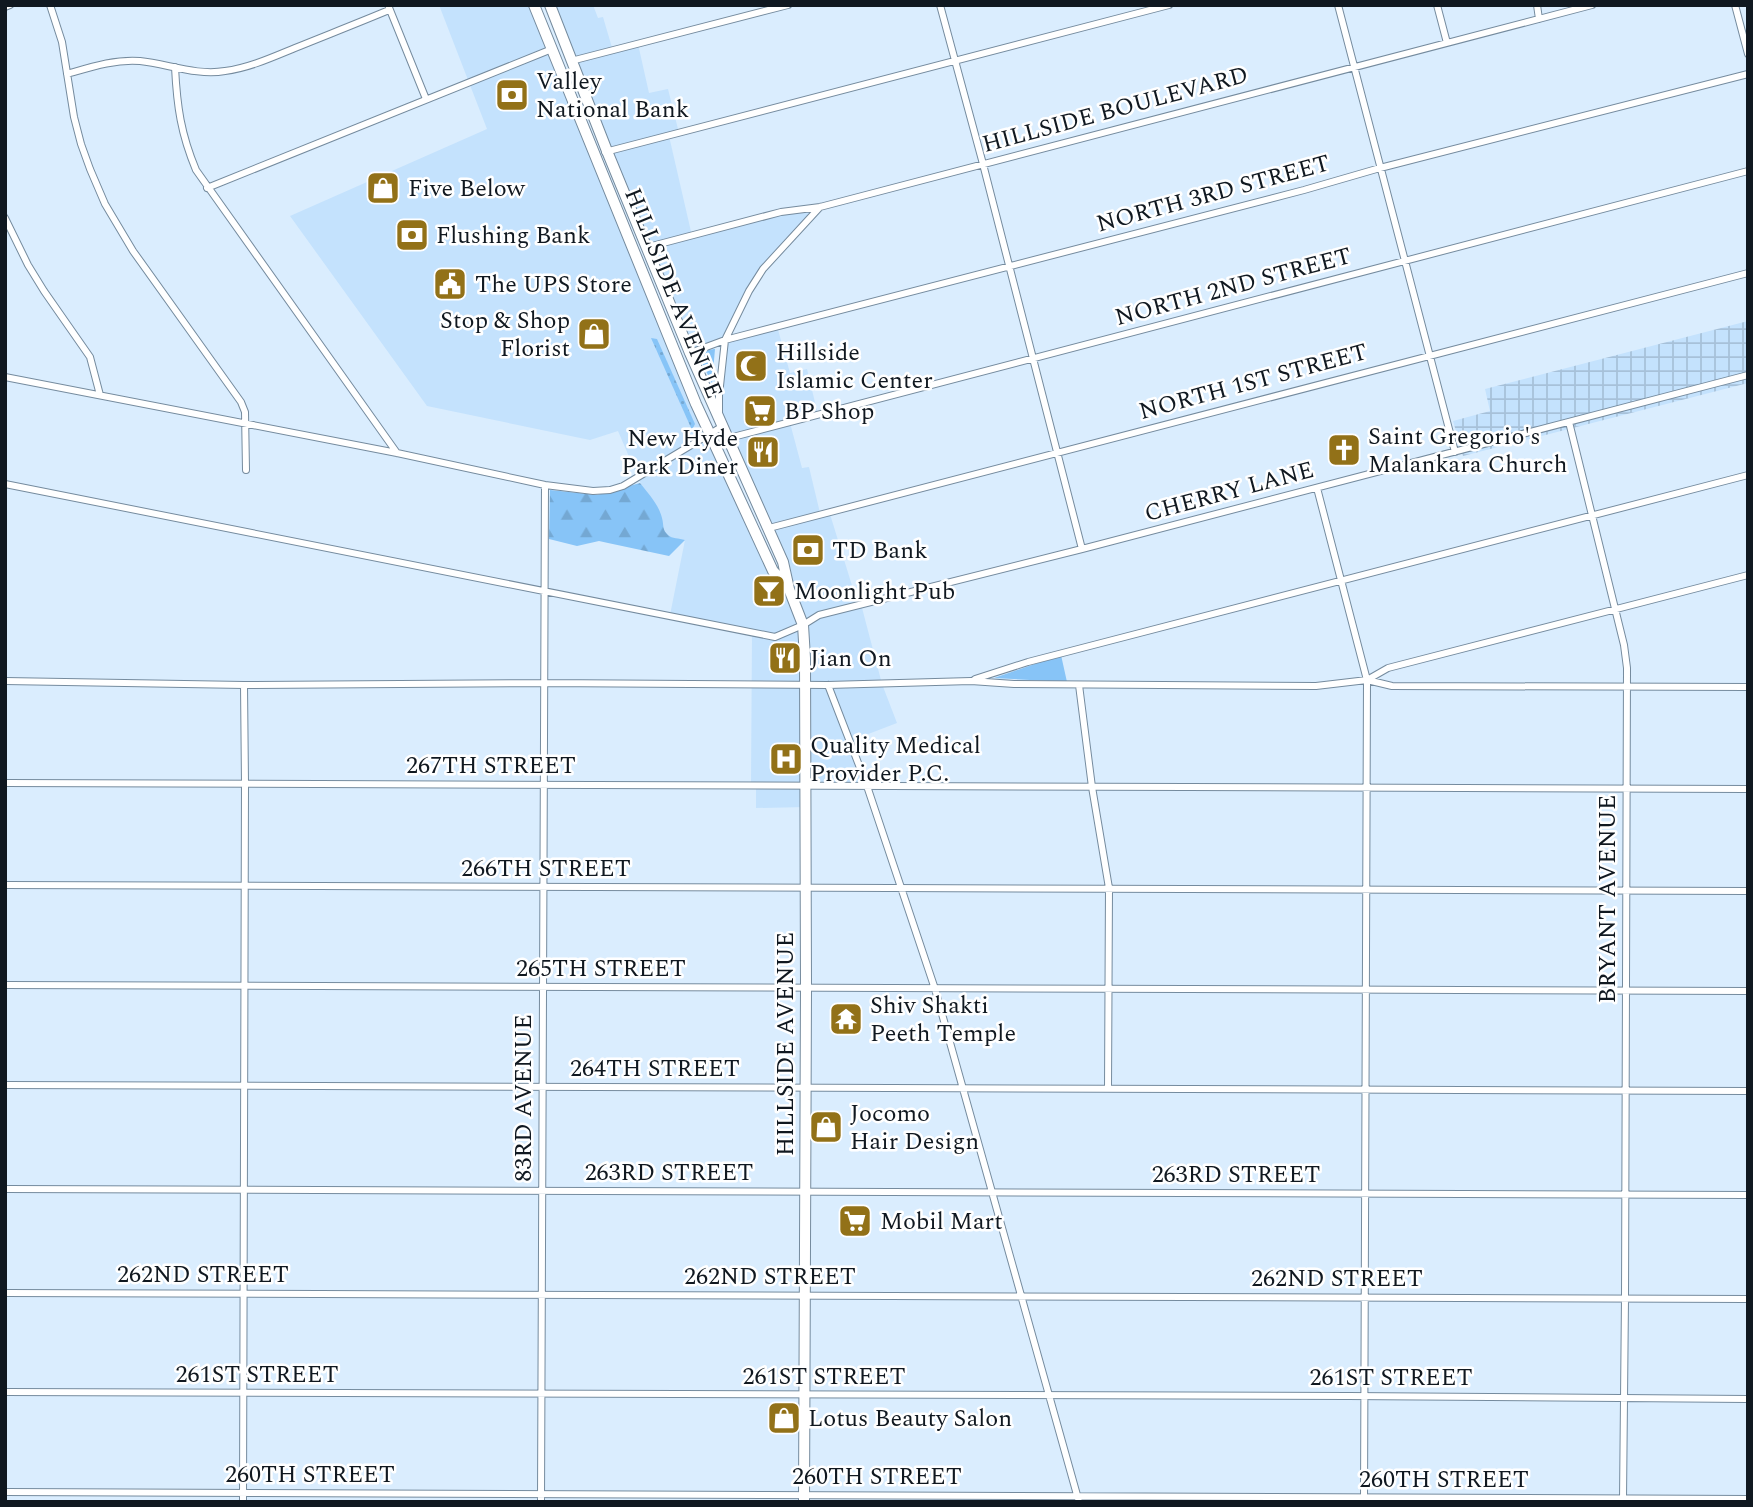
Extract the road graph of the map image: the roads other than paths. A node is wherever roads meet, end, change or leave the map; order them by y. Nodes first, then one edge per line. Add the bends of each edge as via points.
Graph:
1 (50, 5) edge
2 (534, 5) edge
3 (550, 5) edge
4 (788, 5) edge
5 (940, 5) edge
6 (1169, 5) edge
7 (1338, 5) edge
8 (1437, 5) edge
9 (1537, 5) edge
10 (1592, 5) edge
11 (1735, 5) edge
12 (388, 8) edge
13 (1539, 19) junction
14 (1447, 43) junction
15 (552, 49) junction
16 (1748, 54) edge
17 (571, 61) junction
18 (955, 61) junction
19 (175, 67) junction
20 (1353, 67) junction
21 (67, 74) junction
22 (1748, 74) edge
23 (426, 99) junction
24 (607, 151) junction
25 (594, 155) junction
26 (983, 164) junction
27 (1380, 168) junction
28 (1748, 171) edge
29 (207, 187) junction
30 (820, 207) junction
31 (5, 218) edge
32 (648, 247) junction
33 (1404, 261) junction
34 (1008, 266) junction
35 (1748, 273) edge
36 (725, 340) junction
37 (690, 353) junction
38 (1429, 356) junction
39 (1032, 359) junction
40 (1748, 375) edge
41 (5, 377) edge
42 (100, 395) junction
43 (721, 422) junction
44 (1569, 422) junction
45 (245, 424) junction
46 (709, 435) junction
47 (729, 438) junction
48 (1056, 452) junction
49 (1455, 452) junction
50 (397, 453) junction
51 (246, 470) dead end
52 (1748, 475) edge
53 (5, 484) edge
54 (545, 485) junction
55 (1317, 488) junction
56 (1592, 516) junction
57 (769, 528) junction
58 (1082, 549) junction
59 (1748, 575) edge
60 (1342, 581) junction
61 (789, 589) junction
62 (544, 591) junction
63 (1616, 609) junction
64 (803, 625) junction
65 (1367, 680) junction
66 (5, 681) edge
67 (971, 681) junction
68 (544, 683) junction
69 (806, 683) junction
70 (244, 685) junction
71 (828, 685) junction
72 (1079, 685) junction
73 (1626, 687) junction
74 (1748, 687) edge
75 (5, 783) edge
76 (245, 784) junction
77 (544, 785) junction
78 (806, 786) junction
79 (867, 786) junction
80 (1092, 787) junction
81 (1367, 788) junction
82 (1626, 789) junction
83 (1748, 789) edge
84 (5, 885) edge
85 (245, 886) junction
86 (543, 887) junction
87 (806, 888) junction
88 (903, 888) junction
89 (1109, 888) junction
90 (1367, 890) junction
91 (1626, 891) junction
92 (1748, 891) edge
93 (5, 985) edge
94 (245, 986) junction
95 (543, 987) junction
96 (806, 988) junction
97 (935, 989) junction
98 (1108, 989) junction
99 (1367, 990) junction
100 (1626, 991) junction
101 (1748, 991) edge
102 (5, 1085) edge
103 (244, 1086) junction
104 (543, 1086) junction
105 (806, 1088) junction
106 (965, 1088) junction
107 (1108, 1089) junction
108 (1366, 1089) junction
109 (1626, 1091) junction
110 (1748, 1091) edge
111 (5, 1189) edge
112 (244, 1190) junction
113 (542, 1190) junction
114 (806, 1191) junction
115 (992, 1193) junction
116 (1366, 1194) junction
117 (1625, 1195) junction
118 (1748, 1195) edge
119 (5, 1293) edge
120 (244, 1293) junction
121 (542, 1294) junction
122 (805, 1296) junction
123 (1021, 1296) junction
124 (1365, 1298) junction
125 (1625, 1298) junction
126 (1748, 1299) edge
127 (5, 1392) edge
128 (243, 1393) junction
129 (541, 1395) junction
130 (805, 1396) junction
131 (1049, 1396) junction
132 (1364, 1396) junction
133 (1624, 1399) junction
134 (1748, 1399) edge
135 (5, 1492) edge
136 (243, 1493) junction
137 (541, 1498) edge
138 (804, 1499) edge
139 (1078, 1499) edge
140 (1748, 1499) edge
141 (1364, 1500) edge
142 (1623, 1500) edge
143 (243, 1502) edge

1 - 21 street
2 - 15 main road, HILLSIDE AVENUE
3 - 17 main road, HILLSIDE AVENUE
4 - 17 street
5 - 18 street
6 - 18 street
7 - 20 street
8 - 14 street
9 - 13 street
10 - 13 street, HILLSIDE BOULEVARD
11 - 16 street
12 - 19 street via 243,68 208,73
12 - 23 street
13 - 14 street, HILLSIDE BOULEVARD
14 - 20 street, HILLSIDE BOULEVARD
15 - 23 street
15 - 25 main road, HILLSIDE AVENUE
17 - 24 main road, HILLSIDE AVENUE
18 - 24 street
18 - 26 street
19 - 21 street via 119,61
19 - 29 street via 183,135
20 - 26 street, HILLSIDE BOULEVARD
20 - 27 street
21 - 45 street via 81,144 105,204 133,251 241,402
22 - 27 street, NORTH 3RD STREET
23 - 29 street
24 - 25 street
24 - 32 main road, HILLSIDE AVENUE
25 - 46 main road, HILLSIDE AVENUE
26 - 30 street, HILLSIDE BOULEVARD
26 - 34 street
27 - 33 street
27 - 34 street, NORTH 3RD STREET
28 - 33 street, NORTH 2ND STREET
29 - 50 street
30 - 32 street, HILLSIDE BOULEVARD via 781,212
30 - 36 street via 763,269
31 - 42 street via 28,265 90,357
32 - 37 main road, HILLSIDE AVENUE
33 - 38 street
33 - 39 street, NORTH 2ND STREET
34 - 36 street, NORTH 3RD STREET
34 - 39 street
35 - 38 street, NORTH 1ST STREET
36 - 37 street, NORTH 3RD STREET
36 - 43 street
37 - 43 main road, HILLSIDE AVENUE
38 - 48 street, NORTH 1ST STREET
38 - 49 street
39 - 47 street, NORTH 2ND STREET
39 - 48 street
40 - 44 street, CHERRY LANE
41 - 42 street
42 - 45 street
43 - 46 street
43 - 47 main road, HILLSIDE AVENUE
44 - 49 street, CHERRY LANE
44 - 56 street, BRYANT AVENUE
45 - 50 street
45 - 51 street
46 - 54 street via 610,490
46 - 61 main road, HILLSIDE AVENUE via 773,571
47 - 57 main road, HILLSIDE AVENUE
48 - 57 street, NORTH 1ST STREET
48 - 58 street
49 - 55 street, CHERRY LANE
50 - 54 street
52 - 56 street
53 - 62 street, CHERRY LANE
54 - 62 street, 83RD AVENUE
55 - 58 street, CHERRY LANE
55 - 60 street
56 - 60 street
56 - 63 street, BRYANT AVENUE
57 - 61 main road, HILLSIDE AVENUE
58 - 64 street, CHERRY LANE via 819,615
59 - 63 street
60 - 65 street
60 - 67 street via 1028,662
61 - 64 main road, HILLSIDE AVENUE
62 - 64 street, CHERRY LANE via 775,637
62 - 68 street, 83RD AVENUE
63 - 65 street via 1388,668
63 - 73 street, BRYANT AVENUE
64 - 69 main road, HILLSIDE AVENUE
65 - 72 street via 1316,686
65 - 73 street via 1392,686
65 - 81 street
66 - 70 street
67 - 71 street
67 - 72 street
68 - 69 street
68 - 70 street
68 - 77 street, 83RD AVENUE
69 - 71 street
69 - 78 main road, HILLSIDE AVENUE
70 - 76 street
71 - 79 street
72 - 80 street
73 - 74 street
73 - 82 street, BRYANT AVENUE
75 - 76 street, 267TH STREET
76 - 77 street, 267TH STREET
76 - 85 street
77 - 78 street, 267TH STREET
77 - 86 street, 83RD AVENUE
78 - 79 street, 267TH STREET
78 - 87 main road, HILLSIDE AVENUE
79 - 80 street, 267TH STREET
79 - 88 street
80 - 81 street, 267TH STREET
80 - 89 street
81 - 82 street, 267TH STREET
81 - 90 street
82 - 83 street, 267TH STREET
82 - 91 street, BRYANT AVENUE
84 - 85 street, 266TH STREET
85 - 86 street, 266TH STREET
85 - 94 street
86 - 87 street, 266TH STREET
86 - 95 street, 83RD AVENUE
87 - 88 street, 266TH STREET
87 - 96 main road, HILLSIDE AVENUE
88 - 89 street, 266TH STREET
88 - 97 street
89 - 90 street, 266TH STREET
89 - 98 street
90 - 91 street, 266TH STREET
90 - 99 street
91 - 92 street, 266TH STREET
91 - 100 street, BRYANT AVENUE
93 - 94 street, 265TH STREET
94 - 95 street, 265TH STREET
94 - 103 street
95 - 96 street, 265TH STREET
95 - 104 street, 83RD AVENUE
96 - 97 street, 265TH STREET
96 - 105 main road, HILLSIDE AVENUE
97 - 98 street, 265TH STREET
97 - 106 street
98 - 99 street, 265TH STREET
98 - 107 street
99 - 100 street, 265TH STREET
99 - 108 street
100 - 101 street, 265TH STREET
100 - 109 street, BRYANT AVENUE
102 - 103 street, 264TH STREET
103 - 104 street, 264TH STREET
103 - 112 street
104 - 105 street, 264TH STREET
104 - 113 street, 83RD AVENUE
105 - 106 street, 264TH STREET
105 - 114 main road, HILLSIDE AVENUE
106 - 107 street, 264TH STREET
106 - 115 street
107 - 108 street, 264TH STREET
108 - 109 street, 264TH STREET
108 - 116 street
109 - 110 street, 264TH STREET
109 - 117 street, BRYANT AVENUE
111 - 112 street, 263RD STREET
112 - 113 street, 263RD STREET
112 - 120 street
113 - 114 street, 263RD STREET
113 - 121 street, 83RD AVENUE
114 - 115 street, 263RD STREET
114 - 122 main road, HILLSIDE AVENUE
115 - 116 street, 263RD STREET
115 - 123 street
116 - 117 street, 263RD STREET
116 - 124 street
117 - 118 street, 263RD STREET
117 - 125 street, BRYANT AVENUE
119 - 120 street, 262ND STREET
120 - 121 street, 262ND STREET
120 - 128 street
121 - 122 street, 262ND STREET
121 - 129 street, 83RD AVENUE
122 - 123 street, 262ND STREET
122 - 130 main road, HILLSIDE AVENUE
123 - 124 street, 262ND STREET
123 - 131 street
124 - 125 street, 262ND STREET
124 - 132 street
125 - 126 street, 262ND STREET
125 - 133 street, BRYANT AVENUE
127 - 128 street, 261ST STREET
128 - 129 street, 261ST STREET
128 - 136 street
129 - 130 street, 261ST STREET
129 - 137 street, 83RD AVENUE
130 - 131 street, 261ST STREET
130 - 138 main road, HILLSIDE AVENUE
131 - 132 street, 261ST STREET
131 - 139 street
132 - 133 street, 261ST STREET
132 - 141 street
133 - 134 street, 261ST STREET
133 - 142 street, BRYANT AVENUE
135 - 136 street, 260TH STREET
136 - 137 street, 260TH STREET
136 - 143 street
137 - 138 street, 260TH STREET
138 - 139 street, 260TH STREET
139 - 141 street, 260TH STREET
140 - 142 street, 260TH STREET
141 - 142 street, 260TH STREET

